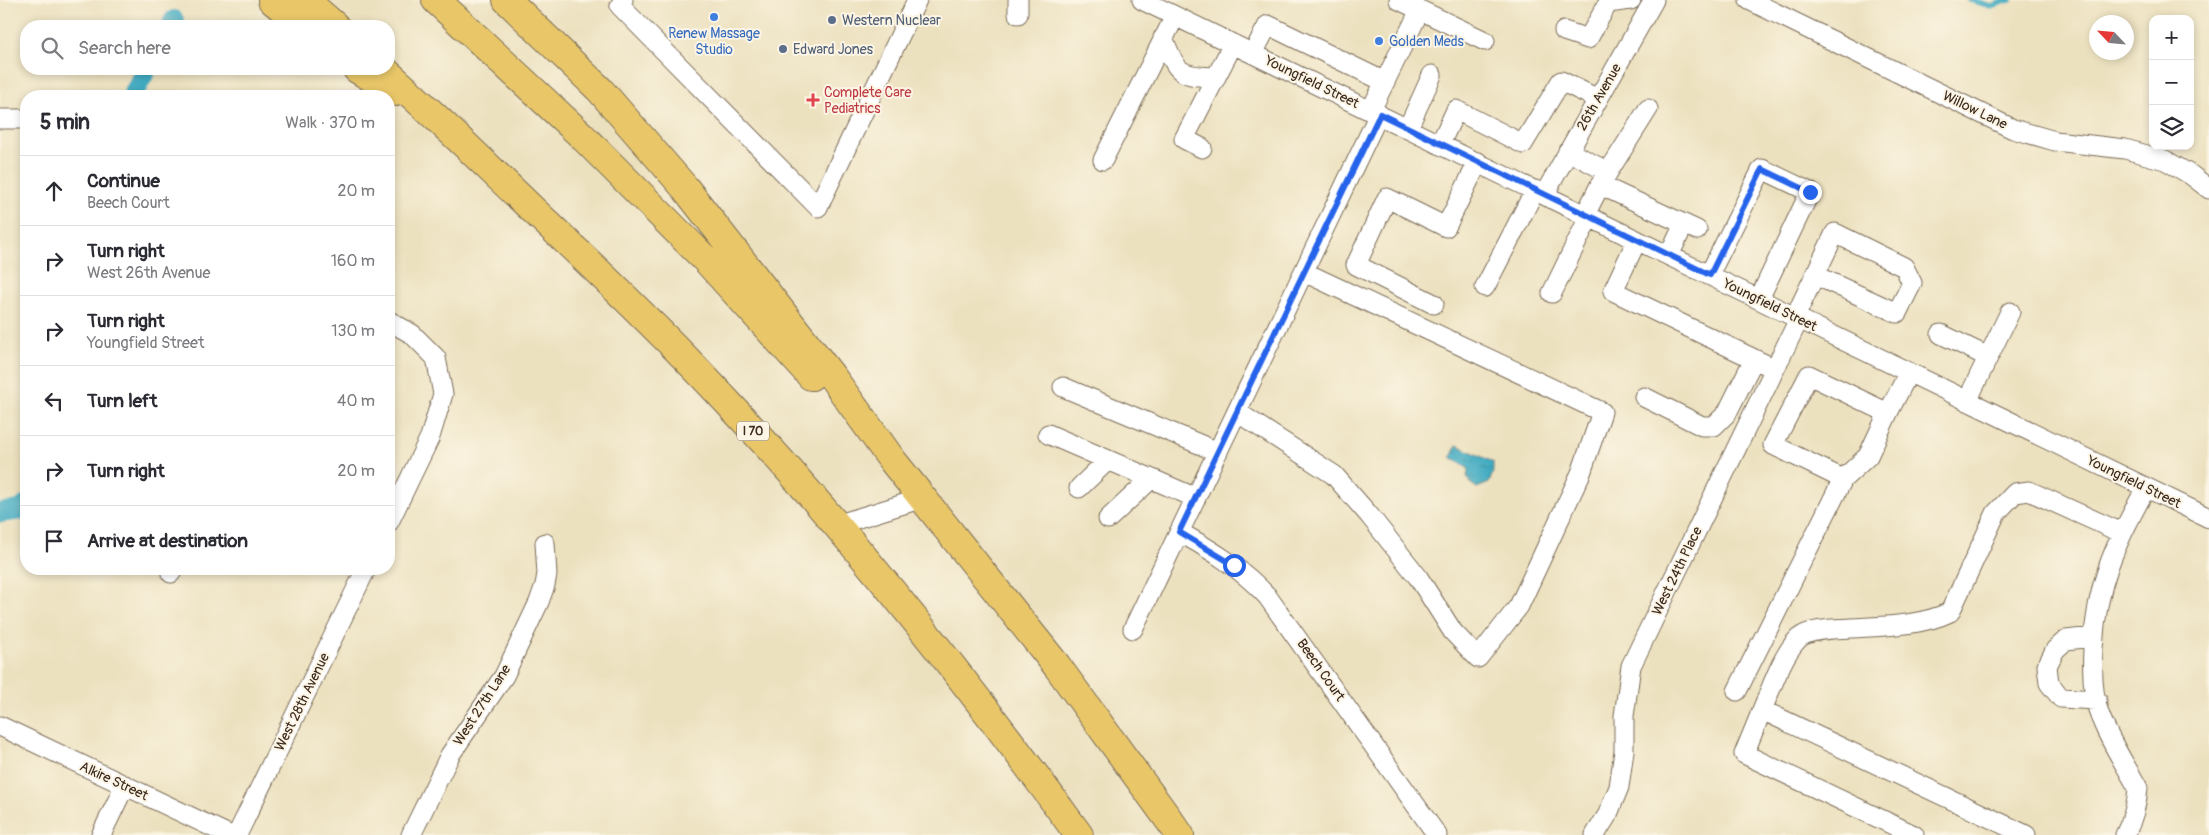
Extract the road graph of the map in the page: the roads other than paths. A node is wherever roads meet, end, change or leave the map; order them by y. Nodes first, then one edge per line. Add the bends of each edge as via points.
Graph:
1 (272, 0) edge
2 (305, 0) edge
3 (436, 0) edge
4 (507, 0) edge
5 (917, 0) edge
6 (1399, 0) edge
7 (1632, 0) edge
8 (1750, 0) edge
9 (1653, 1) edge
10 (619, 2) edge
11 (1151, 2) edge
12 (1420, 10) junction
13 (1175, 16) junction
14 (297, 20) edge
15 (328, 20) edge
16 (1564, 30) dead end
17 (1163, 38) junction
18 (1486, 41) dead end
19 (1233, 44) junction
20 (1253, 54) junction
21 (367, 75) edge
22 (390, 75) edge
23 (1432, 75) dead end
24 (1216, 77) junction
25 (1385, 82) junction
26 (392, 90) edge
27 (395, 92) edge
28 (1598, 99) junction
29 (1648, 109) dead end
30 (1375, 112) junction
31 (438, 118) junction
32 (0, 119) edge
33 (20, 119) edge
34 (1408, 128) junction
35 (1440, 144) junction
36 (1202, 148) dead end
37 (1568, 150) junction
38 (1102, 160) dead end
39 (1478, 162) junction
40 (1604, 178) junction
41 (2209, 189) edge
42 (1540, 193) junction
43 (1587, 216) junction
44 (1637, 240) junction
45 (1669, 256) junction
46 (1304, 272) junction
47 (1710, 275) junction
48 (1815, 275) junction
49 (1485, 287) dead end
50 (1552, 293) dead end
51 (1759, 299) junction
52 (1434, 304) dead end
53 (2010, 312) dead end
54 (1797, 318) junction
55 (395, 325) edge
56 (1941, 334) dead end
57 (1988, 357) junction
58 (1754, 359) junction
59 (1777, 365) junction
60 (1909, 372) junction
61 (1809, 375) junction
62 (1063, 387) dead end
63 (1644, 397) dead end
64 (1967, 401) junction
65 (1237, 412) junction
66 (1888, 414) junction
67 (1749, 423) junction
68 (1048, 434) dead end
69 (1777, 437) junction
70 (1218, 452) junction
71 (892, 460) junction
72 (1108, 460) junction
73 (1152, 479) junction
74 (1843, 479) junction
75 (1079, 488) dead end
76 (2146, 488) junction
77 (923, 498) junction
78 (1196, 498) junction
79 (395, 510) edge
80 (2209, 518) edge
81 (1108, 519) dead end
82 (836, 525) junction
83 (1179, 532) junction
84 (2122, 533) junction
85 (545, 543) dead end
86 (363, 575) edge
87 (1133, 630) dead end
88 (2093, 637) junction
89 (1736, 691) dead end
90 (2097, 700) junction
91 (1762, 710) junction
92 (0, 726) edge
93 (125, 786) junction
94 (101, 835) edge
95 (229, 835) edge
96 (237, 835) edge
97 (410, 835) edge
98 (1079, 835) edge
99 (1180, 835) edge
100 (1437, 835) edge
101 (1595, 835) edge
102 (1914, 835) edge
103 (2026, 835) edge
104 (2125, 835) edge

1 - 14 highway
2 - 15 highway
3 - 71 highway via 581,135 708,262
4 - 71 highway via 600,90 686,189
5 - 10 street via 818,207
6 - 12 street
7 - 9 street
7 - 16 street via 1608,3 1588,39
8 - 41 street, Willow Lane via 2013,128 2054,141 2125,149 2165,160
9 - 28 street, 26th Avenue
11 - 13 street, Youngfield Street
12 - 18 street
12 - 25 street
13 - 17 street
13 - 19 street, Youngfield Street
17 - 24 street via 1181,72 1190,76
17 - 38 street
19 - 20 street, Youngfield Street
19 - 24 street
20 - 25 street via 1268,25
20 - 30 street, Youngfield Street
21 - 26 highway
22 - 31 highway, I 70
23 - 34 street
24 - 36 street via 1184,139
25 - 30 street
27 - 31 highway
28 - 35 street via 1561,81 1523,144 1456,110
28 - 37 street, 26th Avenue
29 - 40 street
30 - 34 street, Youngfield Street
30 - 46 street
31 - 82 highway, I 70 via 646,316 719,392
32 - 33 street
34 - 35 street, Youngfield Street
35 - 39 street, Youngfield Street
37 - 40 street
37 - 42 street, 26th Avenue
39 - 42 street, Youngfield Street
39 - 52 street via 1446,227 1387,198 1356,265
40 - 43 street
40 - 45 street via 1691,227
42 - 43 street, Youngfield Street
42 - 49 street, 26th Avenue
43 - 44 street, Youngfield Street
43 - 50 street
44 - 45 street, Youngfield Street
44 - 58 street via 1613,291
45 - 47 street, Youngfield Street
46 - 65 street
46 - 65 street via 1602,412 1581,473 1519,606 1478,658 1453,632 1418,577 1334,476
47 - 51 street, Youngfield Street
47 - 51 street via 1762,169 1810,192
48 - 48 street, West 24th Place via 1835,233 1904,267 1912,283 1897,313
48 - 54 street, West 24th Place
51 - 54 street, Youngfield Street
53 - 57 street
54 - 59 street, West 24th Place
54 - 60 street, Youngfield Street
55 - 79 street via 412,334 436,358 443,394 430,438
56 - 57 street
57 - 64 street
58 - 59 street
58 - 63 street via 1727,413 1714,426 1702,426
59 - 61 street
59 - 67 street, West 24th Place
60 - 64 street, Youngfield Street
60 - 66 street
61 - 66 street
61 - 69 street
62 - 70 street
64 - 76 street, Youngfield Street
65 - 70 street
66 - 74 street via 1868,456
67 - 69 street
67 - 101 street, West 24th Place via 1631,666 1619,786
68 - 72 street
69 - 74 street via 1773,445
70 - 78 street
71 - 77 highway
72 - 73 street
72 - 75 street
73 - 78 street
73 - 81 street
74 - 89 street
76 - 80 street, Youngfield Street
76 - 84 street
77 - 82 street
77 - 99 highway via 1057,666
78 - 83 street
82 - 98 highway, I 70 via 1000,727
83 - 87 street
83 - 100 street, Beech Court via 1234,565 1267,596
84 - 88 street via 2099,594
84 - 91 street via 2029,491 2015,492 1996,513 1950,612 1936,618 1821,631 1801,637 1790,648
85 - 97 street, West 27th Lane via 547,574 539,602 504,676 450,755
86 - 96 street, West 28th Avenue
88 - 90 street via 2092,671
88 - 90 street via 2066,640 2055,650 2047,666 2049,683 2061,698
90 - 104 street via 2099,712 2138,788 2133,820
91 - 102 street via 1744,754
91 - 103 street
92 - 93 street, Alkire Street
93 - 94 street
93 - 95 street, Alkire Street

